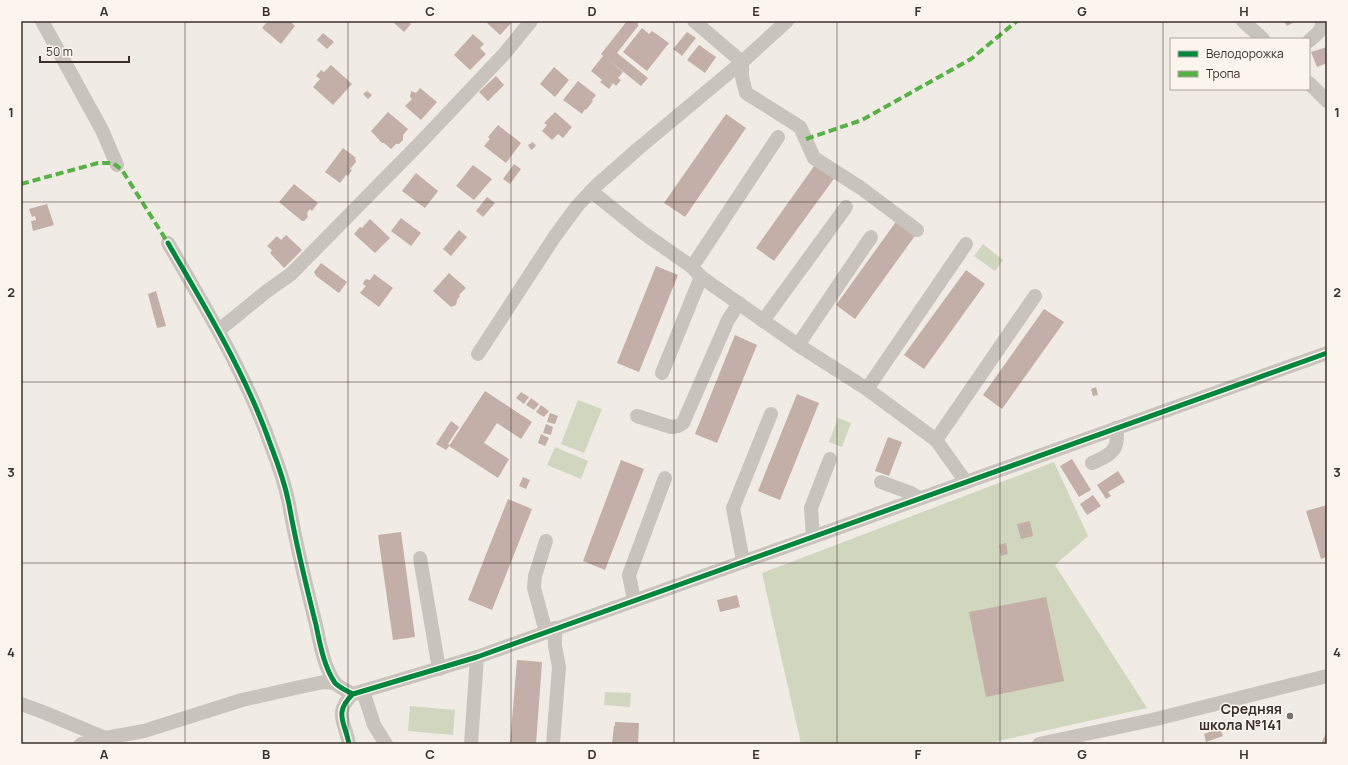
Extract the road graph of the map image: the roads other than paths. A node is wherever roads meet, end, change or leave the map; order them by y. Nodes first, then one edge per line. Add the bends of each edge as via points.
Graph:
1 (42, 21) edge
2 (531, 21) edge
3 (694, 21) edge
4 (787, 21) edge
5 (1243, 21) edge
6 (1324, 21) edge
7 (1262, 38) edge
8 (1310, 40) edge
9 (742, 62) junction
10 (1310, 84) edge
11 (1327, 101) edge
12 (778, 138) dead end
13 (117, 165) dead end
14 (591, 191) junction
15 (846, 206) dead end
16 (917, 230) dead end
17 (871, 237) dead end
18 (168, 243) dead end
19 (966, 244) dead end
20 (696, 272) junction
21 (1035, 296) dead end
22 (739, 304) junction
23 (763, 321) junction
24 (218, 330) junction
25 (798, 345) junction
26 (1327, 352) edge
27 (478, 354) dead end
28 (662, 373) dead end
29 (867, 389) junction
30 (771, 414) dead end
31 (637, 416) dead end
32 (1116, 428) junction
33 (936, 440) junction
34 (830, 459) dead end
35 (1092, 463) dead end
36 (665, 478) dead end
37 (881, 482) dead end
38 (966, 482) junction
39 (920, 498) junction
40 (813, 537) junction
41 (546, 541) dead end
42 (420, 558) dead end
43 (743, 561) junction
44 (634, 600) junction
45 (551, 630) junction
46 (477, 657) junction
47 (439, 669) junction
48 (1327, 678) edge
49 (335, 683) junction
50 (358, 693) junction
51 (21, 704) edge
52 (105, 738) junction
53 (81, 744) edge
54 (349, 744) edge
55 (386, 744) edge
56 (472, 744) edge
57 (553, 744) edge
58 (1039, 744) edge

1 - 13 street via 102,130
2 - 24 street via 428,135 291,274
3 - 9 street
4 - 9 street
5 - 7 street
6 - 8 street
9 - 14 street
9 - 16 street via 746,93 800,127 814,158 861,188
10 - 11 street
12 - 20 street
14 - 20 street
14 - 27 street via 555,236
15 - 23 street
17 - 25 street
18 - 24 street
19 - 29 street
20 - 22 street
20 - 28 street
21 - 33 street
22 - 23 street
22 - 31 street via 728,320 683,423 671,427
23 - 25 street
24 - 49 street via 250,393 277,462 321,645
25 - 29 street
26 - 32 street
29 - 33 street
30 - 43 street via 733,508
32 - 35 street via 1118,437 1114,451
32 - 38 street
33 - 38 street
34 - 40 street via 811,508
36 - 44 street via 629,575
37 - 39 street
38 - 39 street
39 - 40 street
40 - 43 street
41 - 45 street via 534,588
42 - 47 street
43 - 44 street
44 - 45 street
45 - 46 street
45 - 57 street via 559,668
46 - 47 street
46 - 56 street
47 - 50 street
48 - 58 street
49 - 50 street via 342,689
49 - 52 street via 324,682 242,700 144,731
50 - 54 street via 345,702 342,710 342,720
50 - 55 street
51 - 52 street
52 - 53 street

